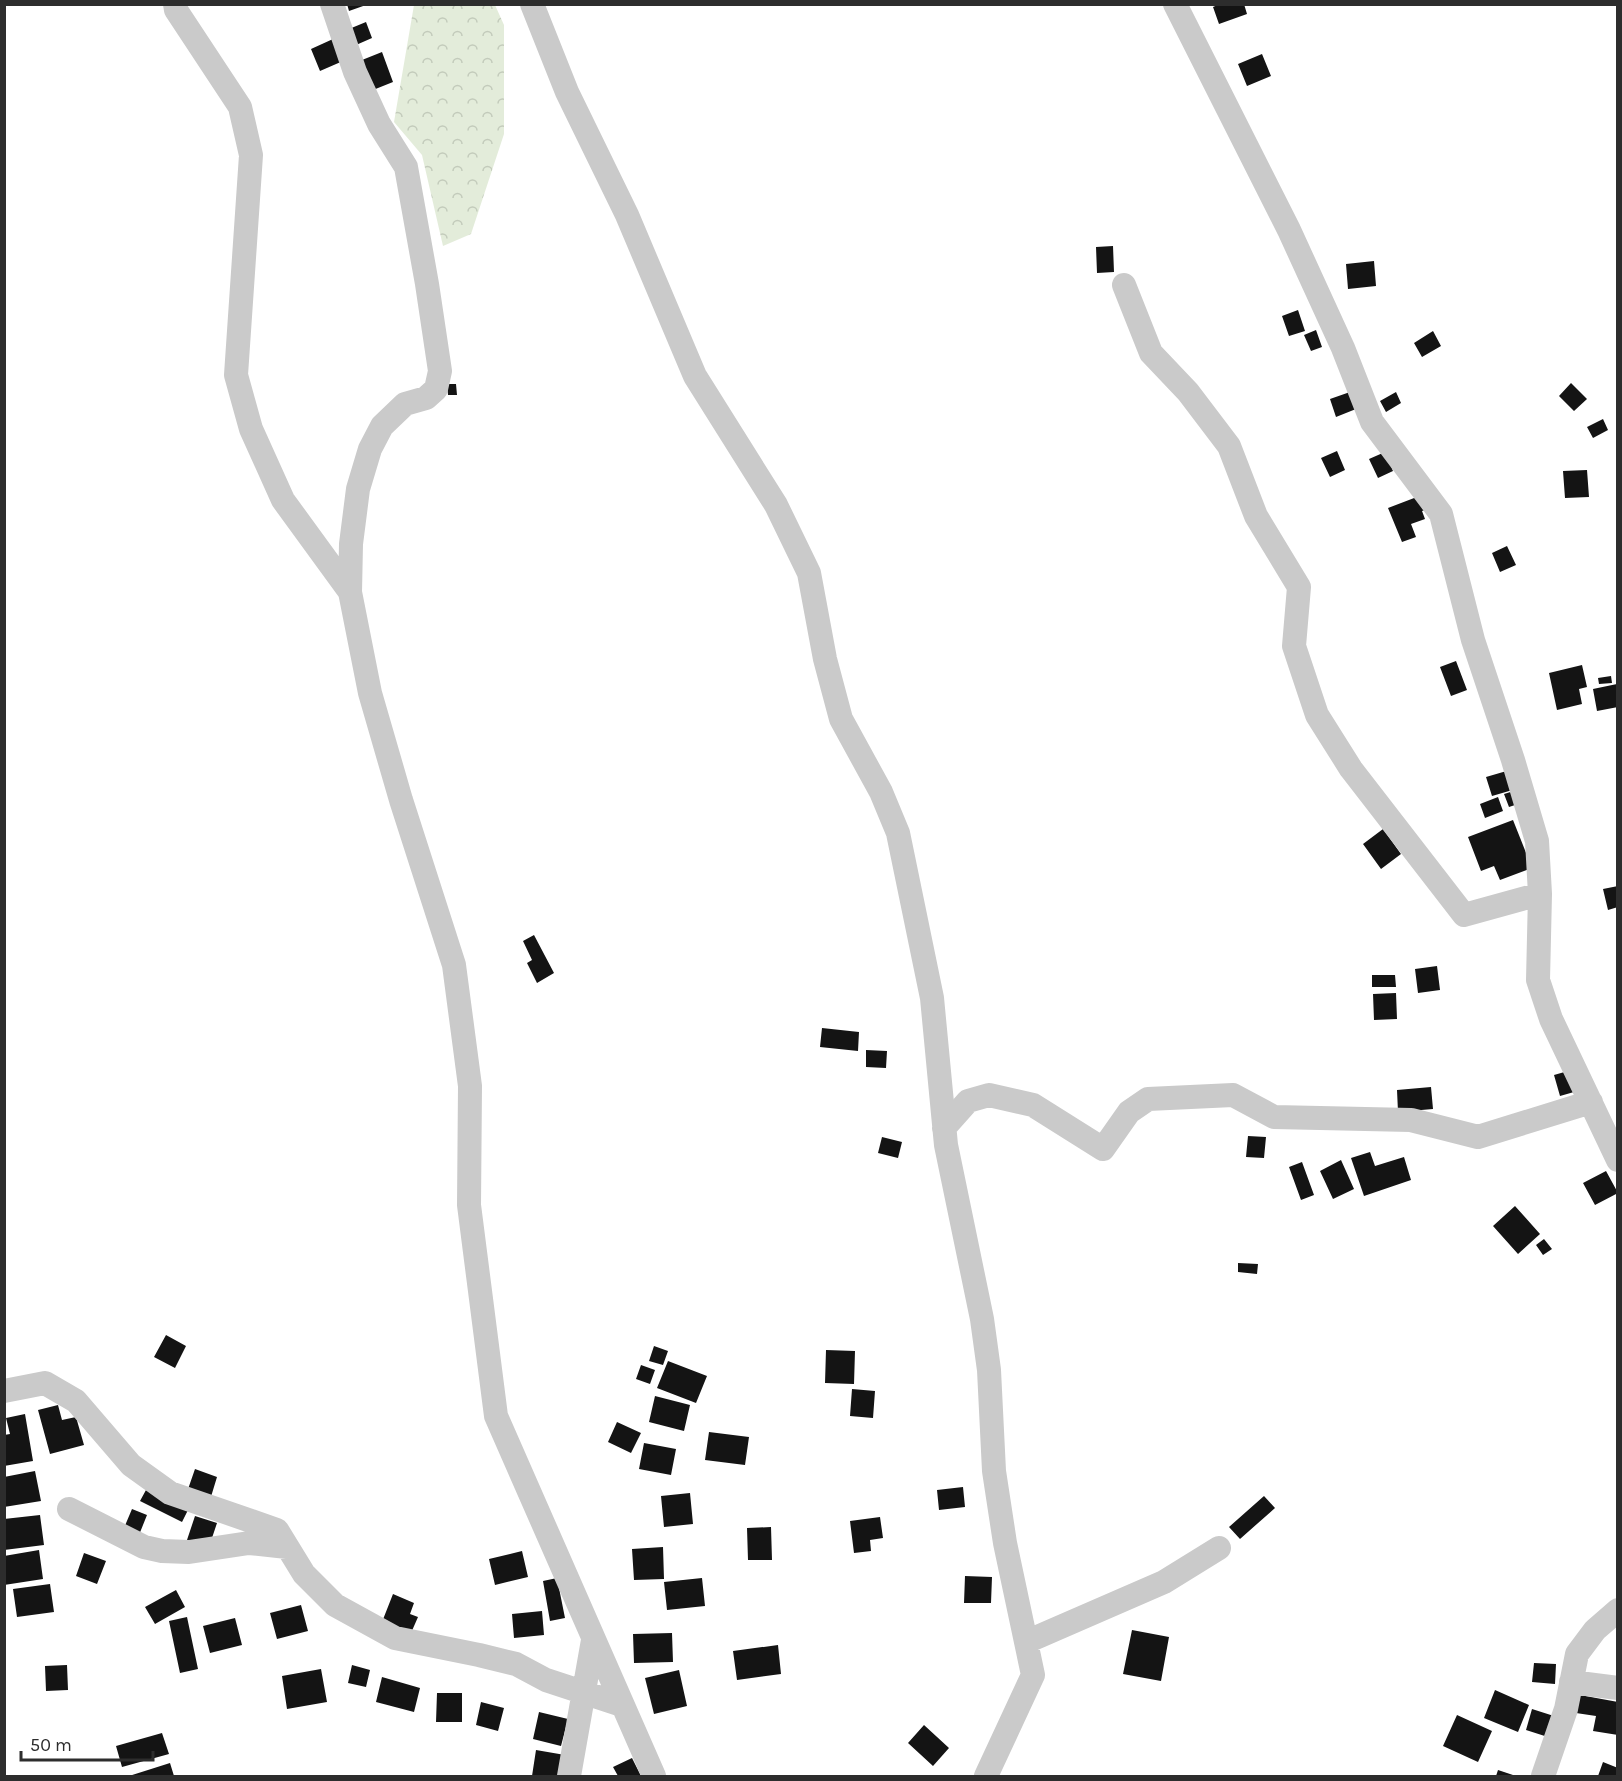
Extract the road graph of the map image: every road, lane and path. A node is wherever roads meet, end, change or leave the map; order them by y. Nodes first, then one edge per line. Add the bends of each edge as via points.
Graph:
1 (175, 4) edge
2 (332, 4) edge
3 (532, 4) edge
4 (1175, 4) edge
5 (1124, 285) dead end
6 (350, 592) junction
7 (1540, 894) junction
8 (1591, 1102) junction
9 (944, 1128) junction
10 (1617, 1160) edge
11 (4, 1391) edge
12 (69, 1509) dead end
13 (287, 1547) junction
14 (1219, 1548) dead end
15 (1617, 1610) edge
16 (593, 1640) junction
17 (1026, 1642) junction
18 (1571, 1682) junction
19 (1617, 1688) edge
20 (583, 1692) junction
21 (622, 1705) junction
22 (569, 1776) edge
23 (654, 1776) edge
24 (986, 1776) edge
25 (1543, 1776) edge

1 - 6 street via 240,107 251,155 236,375 251,429 283,500
2 - 6 street via 374,114 406,167 440,371 436,389 426,398 405,404 382,426 370,449 358,489
3 - 9 street via 567,92 627,215 695,376 776,505 809,573 841,719 881,792 898,833 932,998
4 - 7 street via 1289,230 1372,422 1441,514 1473,640 1537,841
5 - 7 street via 1151,353 1188,392 1229,446 1256,516 1299,587 1294,646 1317,715 1351,769 1464,915
6 - 16 street via 370,693 454,965 470,1086 469,1205 496,1416
7 - 8 street via 1538,980 1551,1020
8 - 9 street via 1478,1137 1411,1120 1274,1117 1233,1095 1148,1099 1129,1112 1103,1149 1033,1105 989,1095 968,1101
8 - 10 street
9 - 17 street via 982,1319 994,1471
11 - 13 street via 45,1383 76,1401 131,1465 170,1493 277,1530
12 - 13 street via 144,1547 162,1551 189,1552 249,1544
13 - 20 street via 304,1574 335,1605 395,1638 516,1665
14 - 17 street via 1164,1582
15 - 18 street via 1577,1654
16 - 20 street
16 - 21 street
17 - 24 street via 1033,1674
18 - 19 street
18 - 25 street
20 - 21 street
20 - 22 street
21 - 23 street

